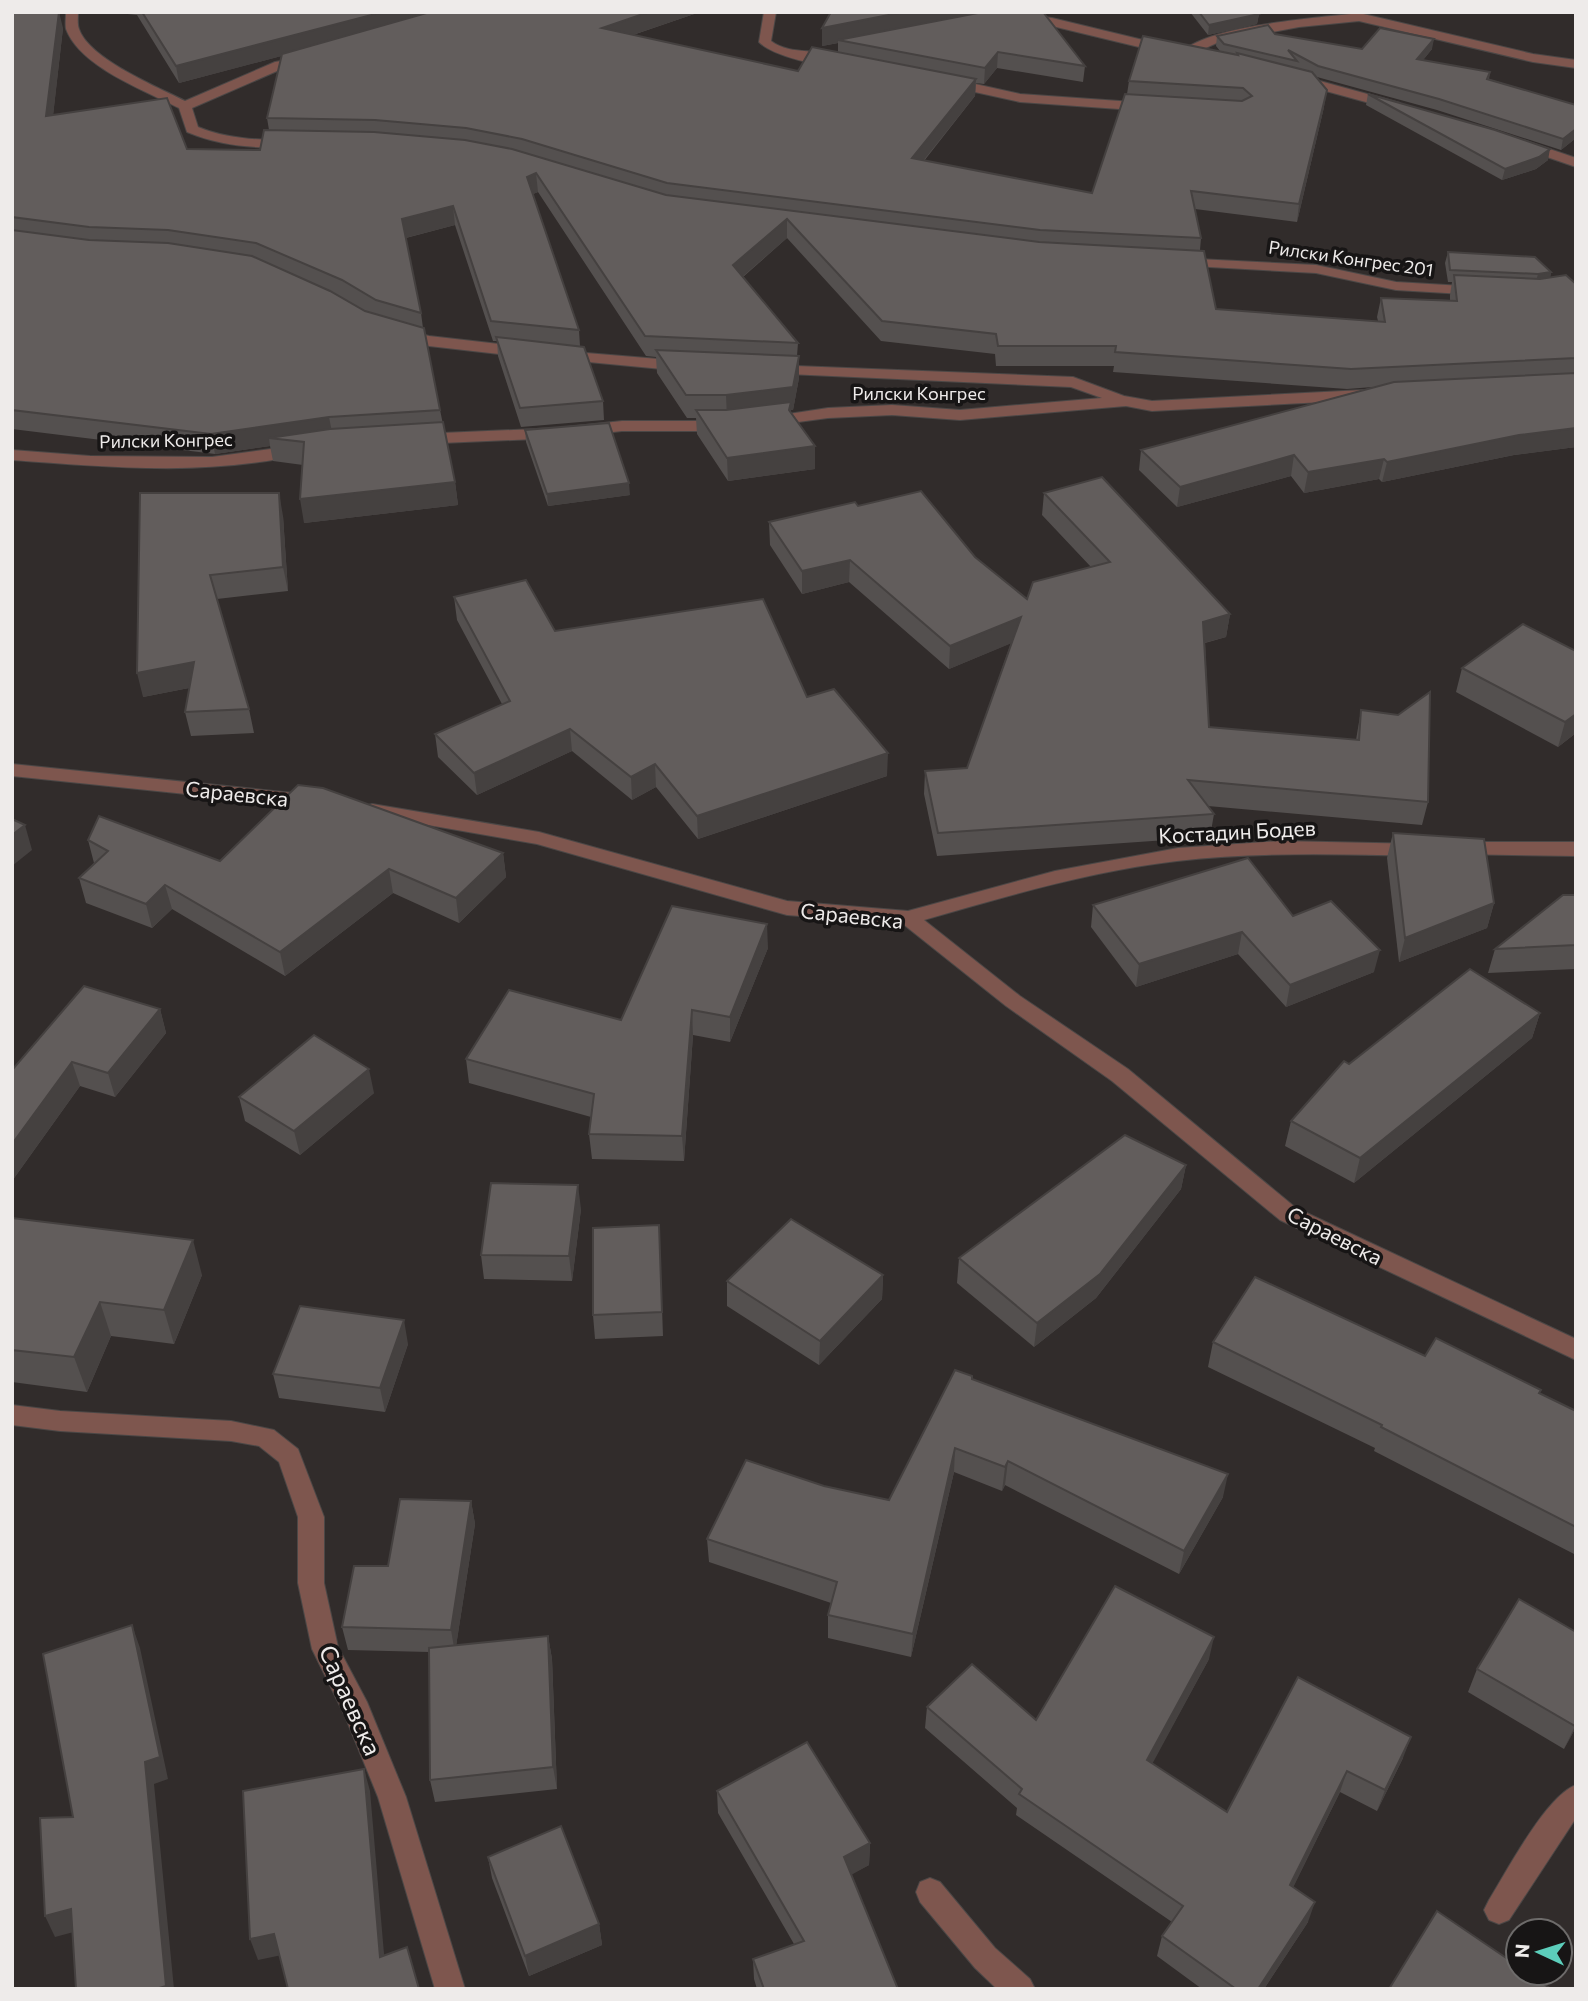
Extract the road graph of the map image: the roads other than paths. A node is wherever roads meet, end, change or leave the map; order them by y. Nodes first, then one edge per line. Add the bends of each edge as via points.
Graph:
1 (72, 12) edge
2 (770, 12) edge
3 (1003, 19) edge
4 (847, 48) edge
5 (1186, 53) junction
6 (319, 55) edge
7 (810, 55) junction
8 (1212, 59) edge
9 (848, 63) edge
10 (1576, 64) edge
11 (1280, 74) edge
12 (936, 80) edge
13 (185, 106) junction
14 (1160, 108) edge
15 (1407, 110) edge
16 (1510, 139) edge
17 (310, 144) edge
18 (1576, 163) edge
19 (1169, 262) edge
20 (1494, 291) edge
21 (382, 328) edge
22 (698, 367) edge
23 (754, 369) edge
24 (1375, 394) edge
25 (1126, 401) junction
26 (397, 440) edge
27 (320, 447) edge
28 (12, 455) edge
29 (12, 770) edge
30 (1576, 849) edge
31 (908, 918) junction
32 (1576, 1350) edge
33 (12, 1415) edge
34 (1576, 1798) edge
35 (930, 1892) dead end
36 (1499, 1910) dead end
37 (450, 1989) edge
38 (1020, 1989) edge

1 - 13 street via 72,28 90,51
2 - 7 street via 765,42 784,52
3 - 5 street via 1052,22
4 - 7 street
5 - 8 street
5 - 10 street via 1215,38 1359,17
6 - 13 street via 280,65
7 - 9 street
11 - 15 street
12 - 14 street via 1020,98
13 - 17 street via 192,129 206,136 240,143
16 - 18 street
19 - 20 street, Рилски Конгрес 201 via 1316,269 1396,286
21 - 22 street via 442,343
23 - 25 street via 1073,382
24 - 25 street, Рилски Конгрес via 1152,406
25 - 26 street, Рилски Конгрес via 960,415 892,410 743,424 622,426
27 - 28 street, Рилски Конгрес via 212,462
29 - 31 street, Сараевска via 345,806 539,838 787,908
30 - 31 street, Костадин Бодев via 1329,848 1200,853 1022,885
31 - 32 street, Сараевска via 1013,1001 1119,1075 1288,1214
33 - 37 street, Сараевска via 265,1437 289,1456 311,1517 311,1584 325,1649 357,1711 392,1797
34 - 36 street via 1559,1816
35 - 38 street via 985,1958

